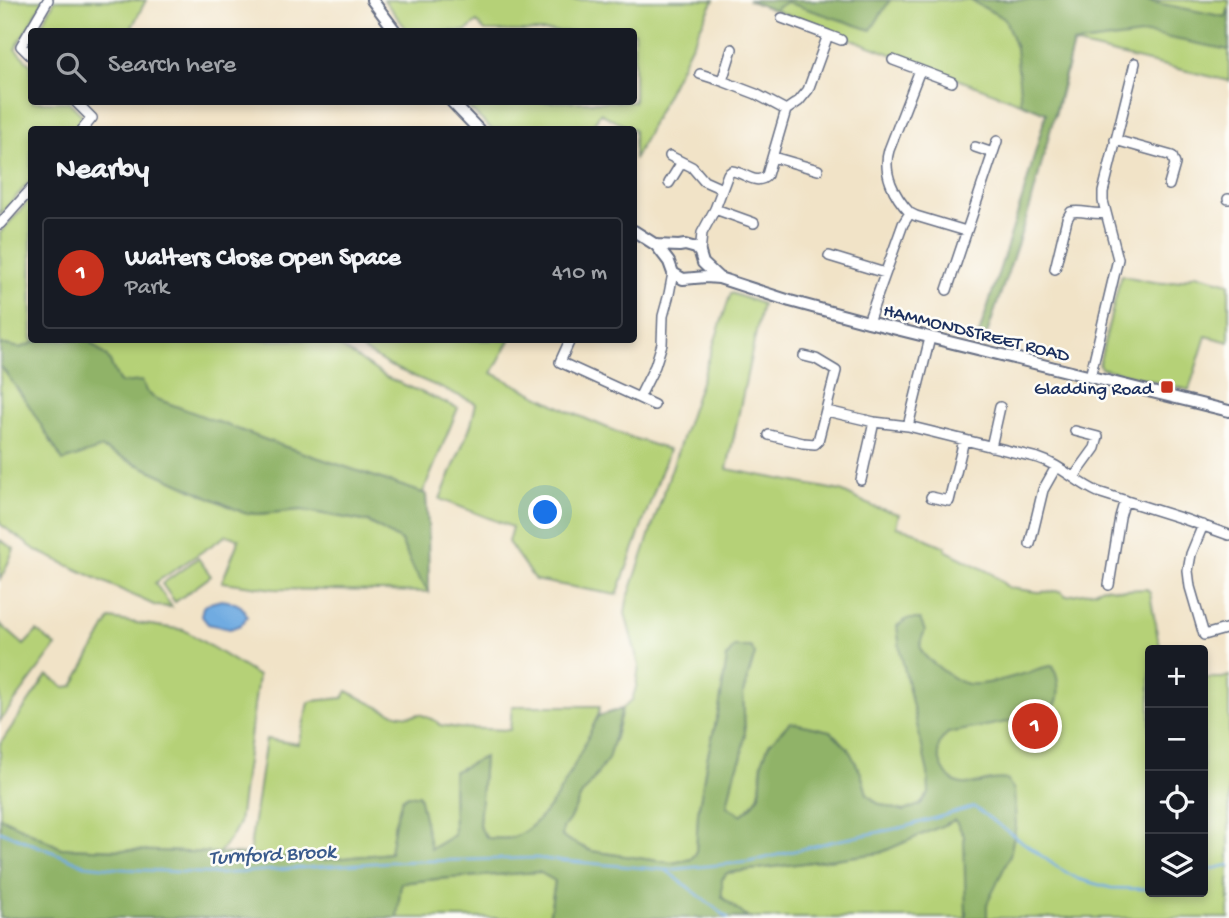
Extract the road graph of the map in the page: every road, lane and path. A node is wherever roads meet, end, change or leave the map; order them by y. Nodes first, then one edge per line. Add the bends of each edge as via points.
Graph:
1 (48, 0) edge
2 (372, 0) edge
3 (782, 18) dead end
4 (32, 28) edge
5 (393, 28) edge
6 (28, 34) edge
7 (828, 35) junction
8 (841, 40) dead end
9 (732, 49) dead end
10 (28, 53) edge
11 (892, 60) dead end
12 (1135, 63) dead end
13 (920, 70) junction
14 (700, 75) dead end
15 (722, 81) junction
16 (953, 82) dead end
17 (79, 105) edge
18 (455, 105) edge
19 (786, 110) junction
20 (85, 126) edge
21 (475, 126) edge
22 (1115, 140) junction
23 (997, 141) dead end
24 (975, 148) dead end
25 (993, 153) junction
26 (670, 156) dead end
27 (773, 157) junction
28 (682, 162) junction
29 (818, 170) dead end
30 (669, 184) dead end
31 (1169, 185) dead end
32 (722, 189) junction
33 (28, 192) edge
34 (715, 209) junction
35 (910, 213) junction
36 (1106, 213) junction
37 (754, 223) dead end
38 (0, 224) edge
39 (966, 231) junction
40 (637, 233) edge
41 (702, 233) junction
42 (656, 245) junction
43 (682, 246) junction
44 (830, 256) dead end
45 (702, 258) junction
46 (671, 268) junction
47 (1055, 269) dead end
48 (885, 273) junction
49 (692, 278) junction
50 (719, 278) junction
51 (947, 290) dead end
52 (669, 295) junction
53 (868, 323) junction
54 (930, 338) junction
55 (568, 343) edge
56 (804, 356) dead end
57 (848, 369) dead end
58 (836, 371) junction
59 (1090, 377) junction
60 (639, 398) junction
61 (654, 405) dead end
62 (1000, 407) dead end
63 (827, 411) junction
64 (1229, 411) edge
65 (874, 422) junction
66 (908, 426) junction
67 (1075, 431) dead end
68 (769, 435) dead end
69 (964, 440) junction
70 (990, 447) junction
71 (1056, 467) junction
72 (1074, 477) junction
73 (861, 480) dead end
74 (931, 497) dead end
75 (1125, 500) junction
76 (1203, 525) junction
77 (1229, 535) edge
78 (1030, 544) dead end
79 (1109, 585) dead end
80 (1229, 628) edge

1 - 4 street
2 - 5 street
3 - 7 street
6 - 10 street via 21,46
7 - 8 street
7 - 19 street via 808,90
9 - 15 street
11 - 13 street
12 - 22 street
13 - 16 street
13 - 35 street via 887,164 889,178
14 - 15 street
15 - 19 street
17 - 20 street via 92,118
18 - 21 street
19 - 27 street
22 - 31 street via 1172,156 1175,164
22 - 36 street via 1103,192
23 - 25 street
24 - 25 street
25 - 39 street
26 - 28 street
27 - 29 street
27 - 32 street via 764,179 732,171
28 - 30 street
28 - 32 street
32 - 34 street
33 - 38 street
34 - 37 street
34 - 41 street
35 - 39 street
35 - 48 street
36 - 47 street via 1070,212
36 - 59 street via 1118,266
39 - 51 street
40 - 42 street, HAMMONDSTREET ROAD
41 - 43 street
41 - 45 street
42 - 43 street, HAMMONDSTREET ROAD
42 - 46 street, HAMMONDSTREET ROAD
43 - 45 street, HAMMONDSTREET ROAD via 691,246
43 - 46 street via 673,250
44 - 48 street
45 - 49 street via 699,274
45 - 50 street, HAMMONDSTREET ROAD
46 - 49 street, HAMMONDSTREET ROAD via 677,277
46 - 52 street
48 - 53 street
49 - 50 street, HAMMONDSTREET ROAD
49 - 52 street
50 - 53 street, HAMMONDSTREET ROAD
52 - 60 street via 660,351
53 - 54 street, HAMMONDSTREET ROAD
54 - 59 street, HAMMONDSTREET ROAD
54 - 66 street
55 - 60 street via 555,360
56 - 58 street
57 - 58 street
58 - 63 street
59 - 64 street, HAMMONDSTREET ROAD
60 - 61 street
62 - 70 street
63 - 65 street
63 - 68 street via 815,444
65 - 66 street
65 - 73 street
66 - 69 street
67 - 72 street via 1098,437
69 - 70 street
69 - 74 street via 949,501
70 - 71 street
71 - 72 street
71 - 78 street via 1043,490
72 - 75 street via 1098,492
75 - 76 street
75 - 79 street
76 - 77 street
76 - 80 street via 1189,563 1190,587 1204,635

